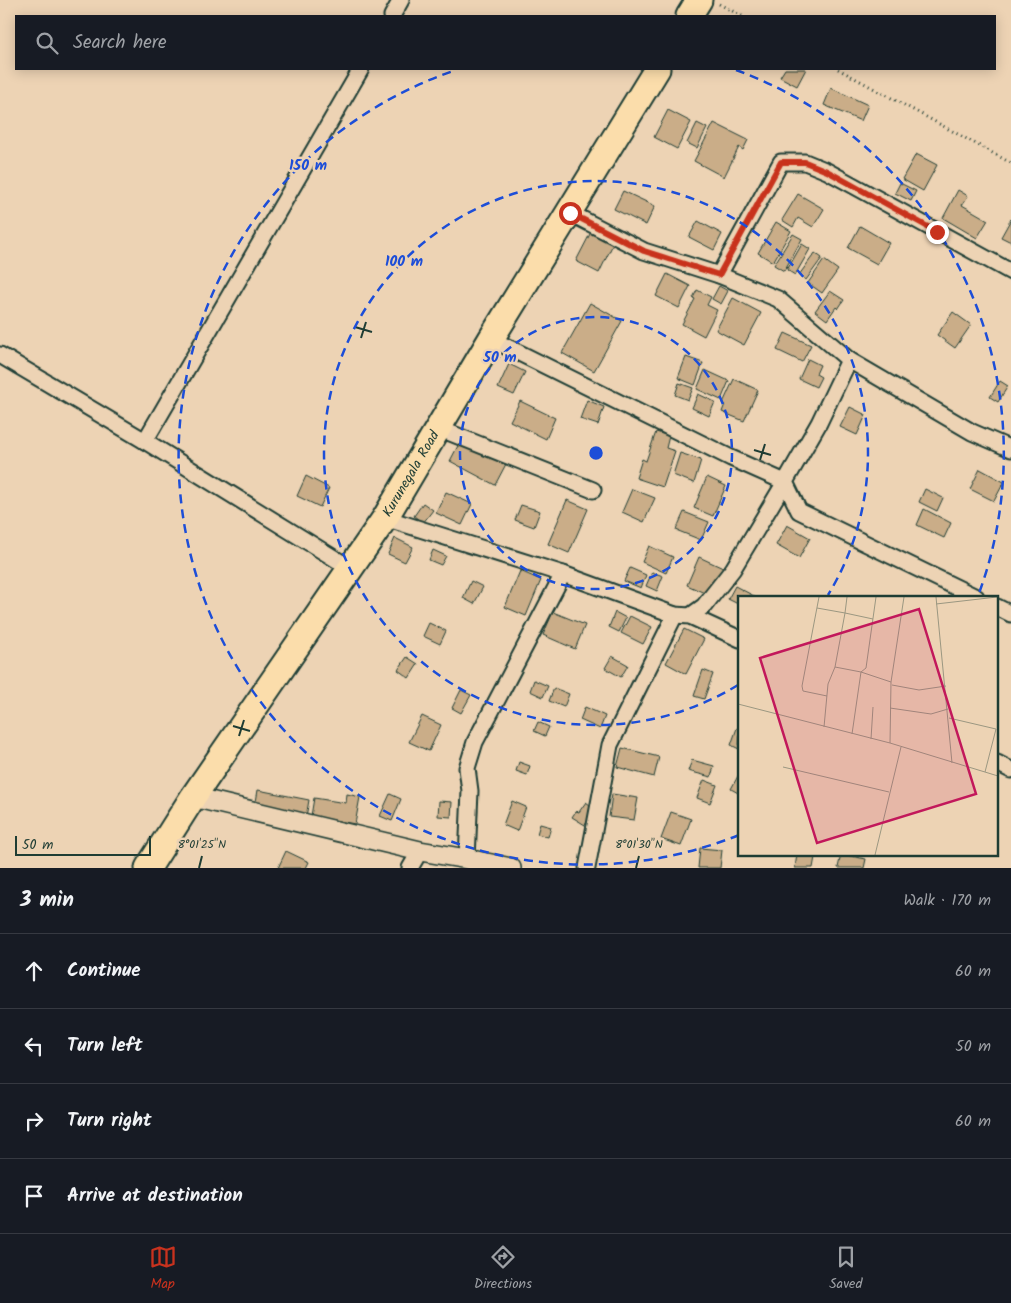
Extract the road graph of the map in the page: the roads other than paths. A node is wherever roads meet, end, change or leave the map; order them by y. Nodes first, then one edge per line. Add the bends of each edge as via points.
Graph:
1 (401, 0) edge
2 (699, 0) edge
3 (393, 15) edge
4 (691, 15) edge
5 (360, 70) edge
6 (657, 70) edge
7 (570, 213) junction
8 (1011, 272) edge
9 (719, 275) junction
10 (491, 339) junction
11 (0, 355) edge
12 (849, 360) junction
13 (438, 428) junction
14 (145, 441) junction
15 (1011, 450) edge
16 (785, 482) junction
17 (593, 490) dead end
18 (385, 518) junction
19 (350, 568) junction
20 (563, 574) junction
21 (974, 596) edge
22 (998, 608) edge
23 (1011, 614) edge
24 (675, 615) junction
25 (690, 616) junction
26 (738, 638) edge
27 (998, 764) edge
28 (1011, 770) edge
29 (194, 797) junction
30 (420, 851) junction
31 (467, 859) junction
32 (148, 868) edge
33 (410, 868) edge
34 (511, 868) edge
35 (587, 868) edge

1 - 3 street
2 - 4 highway
5 - 14 street
6 - 7 highway, Kurunegala Road
7 - 9 street via 644,251
7 - 10 highway, Kurunegala Road
8 - 9 street via 827,171 805,162 781,162
9 - 12 street via 778,300
10 - 13 highway, Kurunegala Road
10 - 16 street
11 - 14 street
12 - 15 street via 972,432
12 - 16 street via 819,423
13 - 17 street
13 - 18 highway, Kurunegala Road
14 - 19 street
16 - 21 street via 799,511
16 - 25 street via 733,569 704,606
18 - 19 highway, Kurunegala Road
18 - 20 street
19 - 29 highway, Kurunegala Road
20 - 24 street
20 - 31 street via 475,742 466,768 470,791
22 - 23 street
24 - 25 street
24 - 35 street via 610,745
25 - 26 street
27 - 28 street
29 - 30 street
29 - 32 highway, Kurunegala Road
30 - 31 street
30 - 33 street
31 - 34 street

